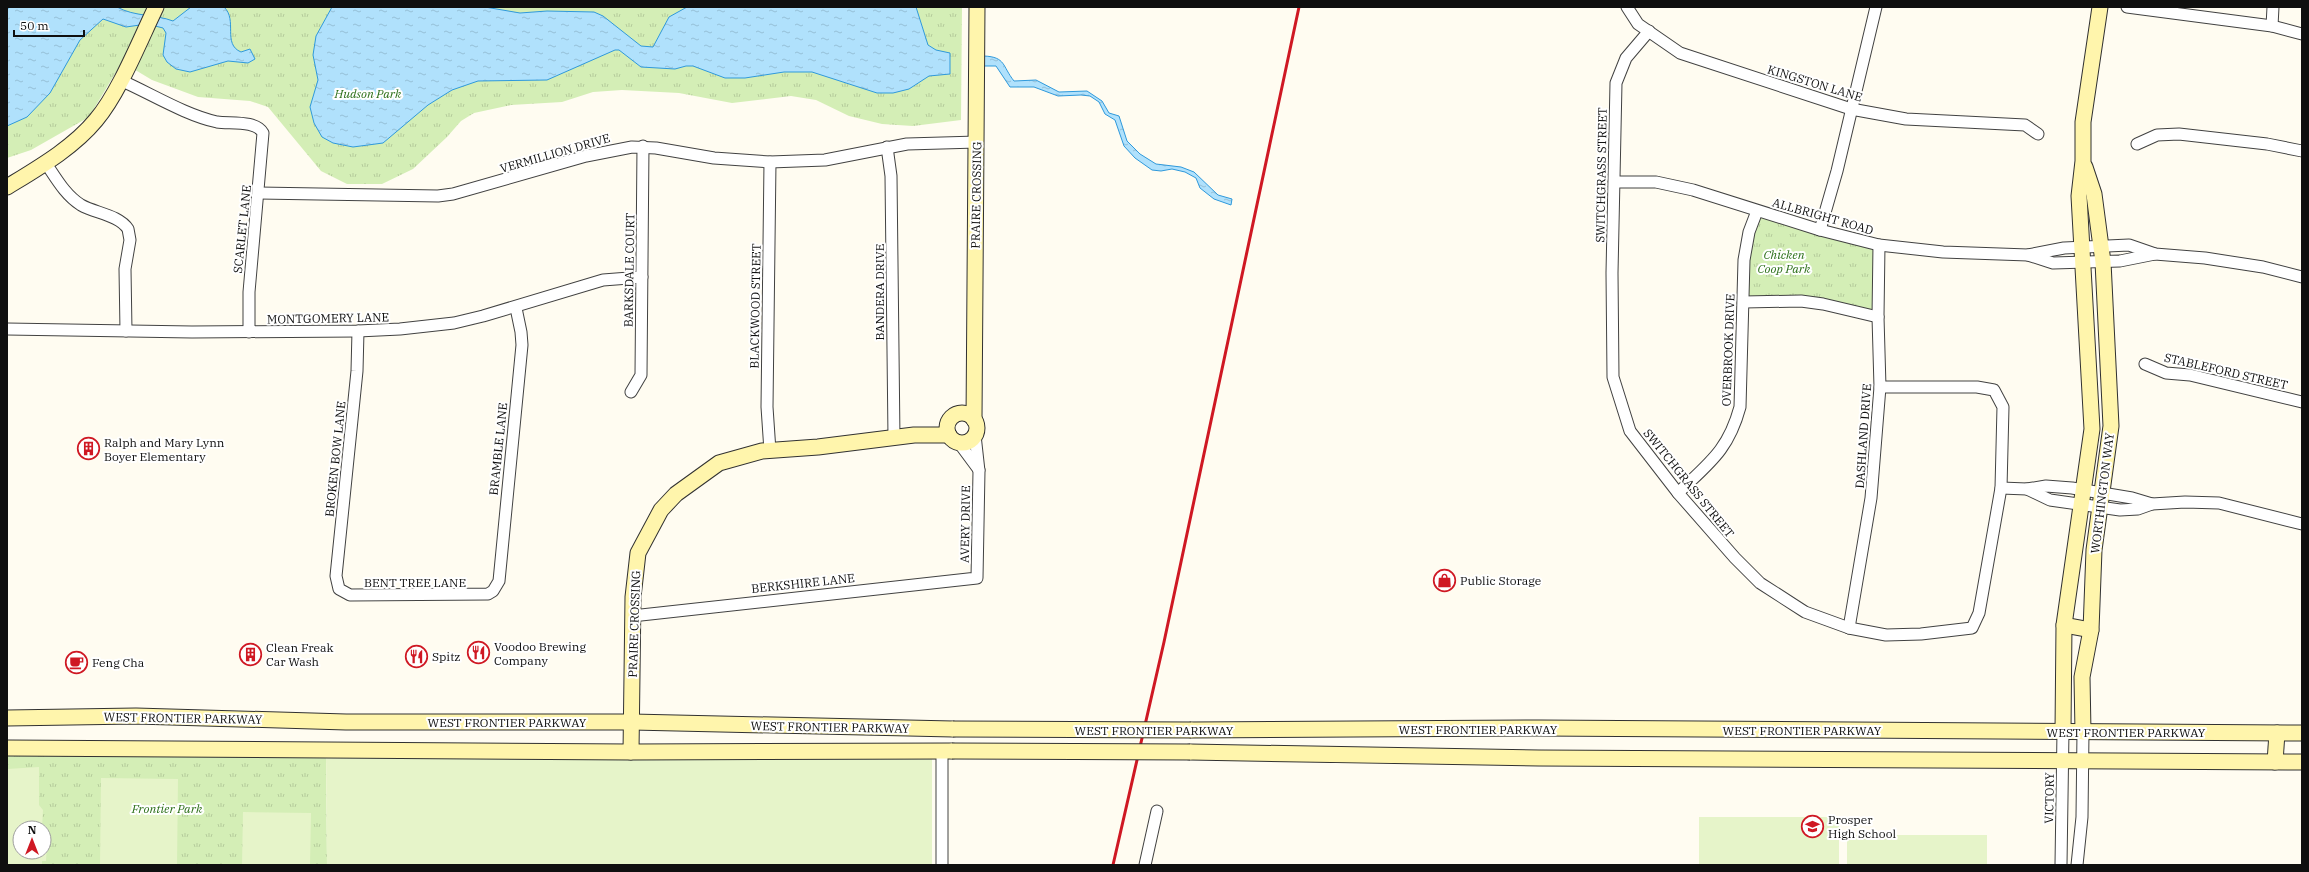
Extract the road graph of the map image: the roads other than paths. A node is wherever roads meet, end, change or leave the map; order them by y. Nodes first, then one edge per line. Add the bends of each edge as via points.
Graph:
1 (156, 7) edge
2 (977, 7) edge
3 (1627, 7) edge
4 (1876, 7) edge
5 (2100, 7) edge
6 (2127, 7) edge
7 (2273, 7) edge
8 (2155, 9) edge
9 (2272, 26) junction
10 (1649, 31) junction
11 (2302, 34) edge
12 (120, 80) junction
13 (1851, 109) junction
14 (2038, 134) dead end
15 (977, 142) junction
16 (2137, 144) dead end
17 (643, 146) junction
18 (887, 147) junction
19 (2302, 151) edge
20 (2083, 161) junction
21 (45, 162) junction
22 (770, 162) junction
23 (1615, 182) junction
24 (7, 187) edge
25 (259, 193) junction
26 (1757, 211) junction
27 (1820, 230) junction
28 (1879, 245) junction
29 (2101, 246) junction
30 (2082, 247) junction
31 (2155, 254) junction
32 (2028, 255) junction
33 (2084, 262) junction
34 (2103, 262) junction
35 (642, 277) junction
36 (2302, 277) edge
37 (1744, 302) junction
38 (516, 308) junction
39 (1878, 317) junction
40 (7, 329) edge
41 (126, 330) junction
42 (249, 332) junction
43 (358, 332) junction
44 (2145, 364) dead end
45 (1880, 387) junction
46 (631, 392) dead end
47 (2302, 402) edge
48 (961, 428) junction
49 (894, 438) junction
50 (770, 451) junction
51 (979, 471) junction
52 (2001, 488) junction
53 (1678, 493) junction
54 (2083, 498) junction
55 (2101, 500) junction
56 (2302, 524) edge
57 (977, 578) joint
58 (339, 589) joint
59 (493, 591) joint
60 (632, 616) junction
61 (2064, 625) junction
62 (1849, 628) junction
63 (2091, 630) junction
64 (7, 718) edge
65 (632, 722) junction
66 (2063, 731) junction
67 (2083, 732) junction
68 (2277, 733) junction
69 (2302, 733) edge
70 (7, 748) edge
71 (947, 751) junction
72 (631, 752) junction
73 (2062, 760) junction
74 (2083, 760) junction
75 (2275, 762) junction
76 (2302, 762) edge
77 (1157, 811) dead end
78 (942, 865) edge
79 (1145, 865) edge
80 (2061, 865) edge
81 (2077, 865) edge

1 - 12 street
2 - 15 street, PRAIRE CROSSING
3 - 10 street, KINGSTON LANE via 1638,24
4 - 13 street
5 - 20 street, WORTHINGTON WAY via 2083,122
6 - 8 street
7 - 9 street
8 - 9 street
9 - 11 street
10 - 13 street, KINGSTON LANE via 1680,53
10 - 23 street, SWITCHGRASS STREET via 1626,58 1616,83
12 - 21 street via 97,119 72,144
12 - 25 street, SCARLET LANE via 201,117 219,122 252,125 261,129 264,140
13 - 14 street, KINGSTON LANE via 1906,119 2025,125
13 - 27 street
15 - 18 street, VERMILLION DRIVE
15 - 48 street, PRAIRE CROSSING via 974,383
16 - 19 street via 2157,136 2179,134 2267,144
17 - 22 street, VERMILLION DRIVE via 714,158
17 - 25 street, VERMILLION DRIVE via 620,148 586,156 438,196
17 - 35 street, BARKSDALE COURT
18 - 22 street, VERMILLION DRIVE via 824,160
18 - 49 street, BANDERA DRIVE via 891,176
20 - 29 street, WORTHINGTON WAY via 2094,194
20 - 30 street, WORTHINGTON WAY via 2079,196
21 - 24 street
21 - 41 street via 63,189 76,201 120,221 128,228 130,240 125,269
22 - 50 street, BLACKWOOD STREET via 767,407
23 - 26 street, ALLBRIGHT ROAD via 1656,182 1693,190
23 - 53 street, SWITCHGRASS STREET via 1612,273 1613,377 1630,431
25 - 42 street, SCARLET LANE via 249,292
26 - 27 street, ALLBRIGHT ROAD
26 - 37 street, OVERBROOK DRIVE via 1749,232 1744,260
27 - 28 street, ALLBRIGHT ROAD
28 - 32 street, ALLBRIGHT ROAD via 1950,252
28 - 39 street, DASHLAND DRIVE
29 - 30 street, ALLBRIGHT ROAD
29 - 31 street, ALLBRIGHT ROAD via 2129,245
29 - 34 street, WORTHINGTON WAY
30 - 32 street, ALLBRIGHT ROAD via 2048,249
30 - 33 street, WORTHINGTON WAY
31 - 34 street, ALLBRIGHT ROAD
31 - 36 street, ALLBRIGHT ROAD via 2205,258
32 - 33 street, ALLBRIGHT ROAD via 2053,263
33 - 34 street, ALLBRIGHT ROAD
33 - 54 street, WORTHINGTON WAY via 2092,429
34 - 55 street, WORTHINGTON WAY via 2110,426
35 - 38 street, MONTGOMERY LANE via 603,280
35 - 46 street, BARKSDALE COURT via 641,375
37 - 39 street via 1801,301
37 - 53 street, OVERBROOK DRIVE via 1740,349 1740,407 1735,428 1721,452
38 - 43 street, MONTGOMERY LANE via 454,323
38 - 59 street, BRAMBLE LANE via 522,345 498,581
39 - 45 street, DASHLAND DRIVE
40 - 41 street, MONTGOMERY LANE
41 - 42 street, MONTGOMERY LANE
42 - 43 street, MONTGOMERY LANE
43 - 58 street, BROKEN BOW LANE via 357,371 336,576
44 - 47 street, STABLEFORD STREET via 2166,373 2190,375
45 - 52 street via 1977,387 1994,390 2003,407
45 - 62 street, DASHLAND DRIVE via 1871,498
48 - 49 street, PRAIRE CROSSING
48 - 51 street, AVERY DRIVE
48 - 51 street, AVERY DRIVE
49 - 50 street, PRAIRE CROSSING
50 - 60 street, PRAIRE CROSSING via 719,463 687,484 660,510 638,553
51 - 57 street, AVERY DRIVE
52 - 54 street via 2027,489 2046,486
52 - 62 street, SWITCHGRASS STREET via 1979,613 1972,628 1886,635
53 - 62 street, SWITCHGRASS STREET via 1760,583 1804,612
54 - 55 street
54 - 61 street, WORTHINGTON WAY
55 - 56 street via 2120,510 2138,509 2152,504 2219,504
55 - 63 street, WORTHINGTON WAY via 2094,550
57 - 60 street, BERKSHIRE LANE
58 - 59 street, BENT TREE LANE via 350,595 480,595
60 - 65 street, PRAIRE CROSSING
61 - 63 street
61 - 66 street, WORTHINGTON WAY
63 - 67 street, WORTHINGTON WAY via 2082,677
64 - 65 street, WEST FRONTIER PARKWAY via 136,716 346,722
65 - 66 street, WEST FRONTIER PARKWAY, bridge via 953,729 1539,728
65 - 72 street, PRAIRE CROSSING
66 - 67 street, WEST FRONTIER PARKWAY
66 - 73 street, VICTORY
67 - 68 street, WEST FRONTIER PARKWAY
67 - 74 street
68 - 69 street, WEST FRONTIER PARKWAY
68 - 75 street
70 - 72 street, WEST FRONTIER PARKWAY
71 - 72 street, WEST FRONTIER PARKWAY
71 - 73 street, WEST FRONTIER PARKWAY, bridge via 1539,758
71 - 78 street
73 - 74 street, WEST FRONTIER PARKWAY
73 - 80 street, VICTORY
74 - 75 street, WEST FRONTIER PARKWAY
74 - 81 street via 2082,817
75 - 76 street, WEST FRONTIER PARKWAY
77 - 79 street

